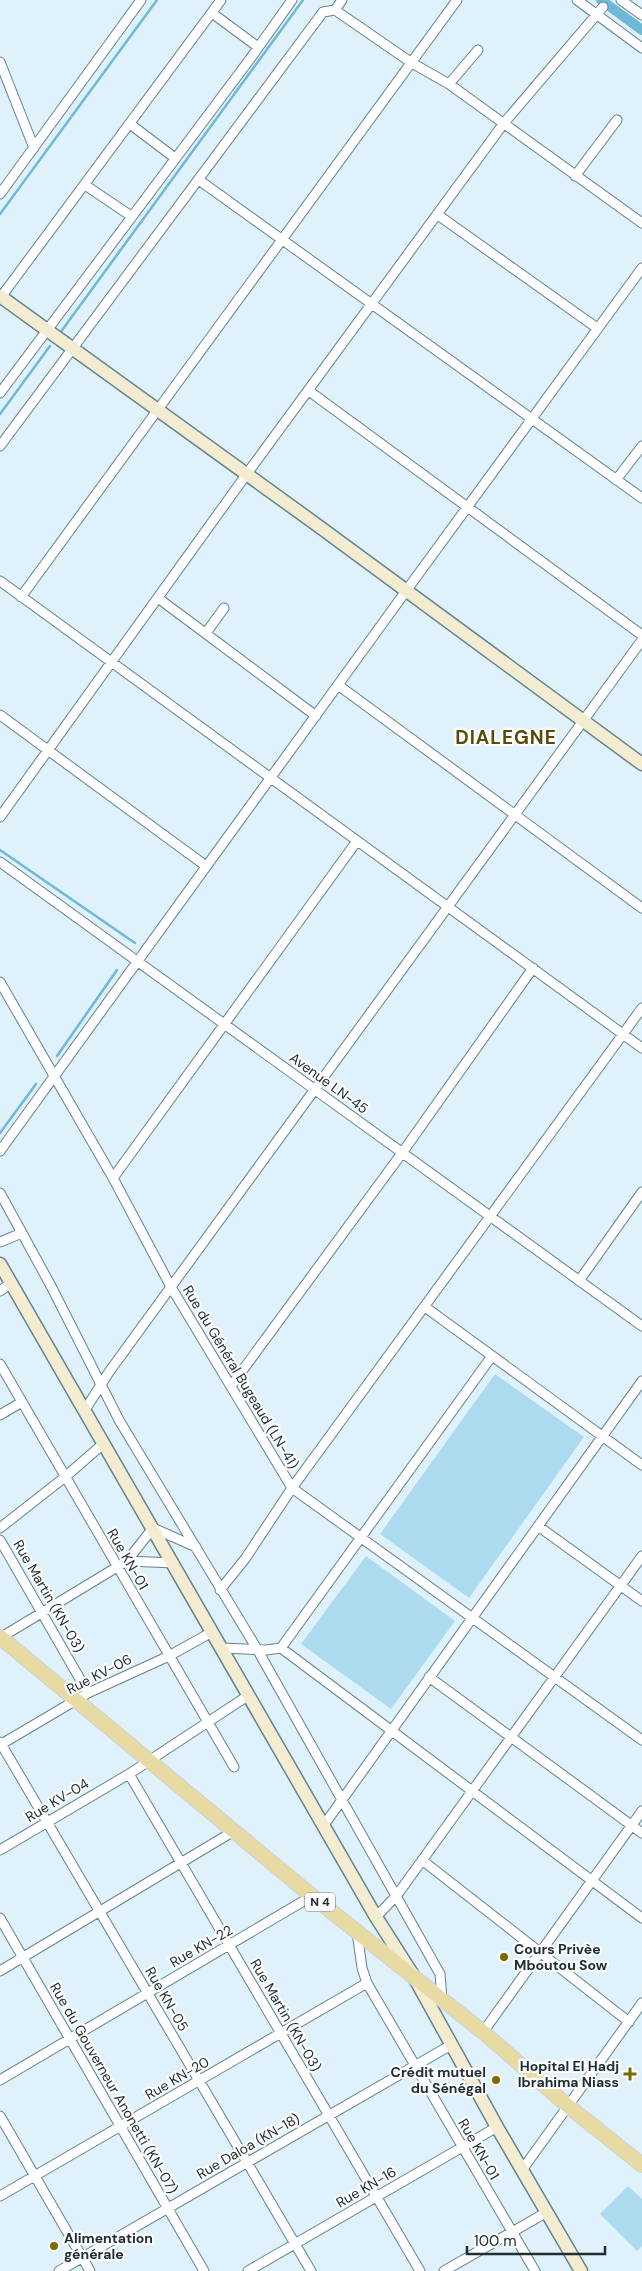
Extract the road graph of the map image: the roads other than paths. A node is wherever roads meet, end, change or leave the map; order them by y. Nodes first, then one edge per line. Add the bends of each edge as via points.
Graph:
1 (141, 0) edge
2 (221, 0) edge
3 (292, 0) edge
4 (342, 0) edge
5 (457, 0) edge
6 (576, 0) edge
7 (621, 0) edge
8 (336, 10) junction
9 (600, 10) junction
10 (212, 13) junction
11 (642, 15) edge
12 (258, 47) junction
13 (642, 48) edge
14 (478, 50) dead end
15 (0, 62) edge
16 (412, 63) junction
17 (448, 84) junction
18 (617, 120) dead end
19 (504, 123) junction
20 (130, 124) junction
21 (34, 148) junction
22 (175, 158) junction
23 (575, 176) junction
24 (199, 180) junction
25 (85, 186) junction
26 (0, 194) edge
27 (438, 215) junction
28 (131, 216) junction
29 (642, 223) edge
30 (282, 239) junction
31 (642, 268) edge
32 (1, 297) edge
33 (373, 304) junction
34 (597, 328) junction
35 (46, 330) junction
36 (72, 350) junction
37 (309, 392) junction
38 (0, 393) edge
39 (158, 411) junction
40 (532, 419) junction
41 (0, 446) edge
42 (642, 446) edge
43 (246, 475) junction
44 (616, 480) junction
45 (642, 498) edge
46 (467, 507) junction
47 (0, 581) edge
48 (406, 591) junction
49 (21, 597) junction
50 (158, 598) junction
51 (224, 608) dead end
52 (206, 633) junction
53 (642, 635) edge
54 (642, 640) edge
55 (112, 663) junction
56 (338, 685) junction
57 (0, 715) edge
58 (316, 716) junction
59 (584, 721) junction
60 (48, 750) junction
61 (642, 764) edge
62 (270, 778) junction
63 (515, 815) junction
64 (0, 817) edge
65 (357, 841) junction
66 (0, 862) edge
67 (206, 866) junction
68 (448, 907) junction
69 (642, 908) edge
70 (137, 961) junction
71 (533, 968) junction
72 (0, 982) edge
73 (642, 1008) edge
74 (224, 1024) junction
75 (623, 1034) junction
76 (642, 1048) edge
77 (53, 1076) junction
78 (314, 1089) junction
79 (0, 1151) edge
80 (402, 1153) junction
81 (112, 1178) junction
82 (642, 1192) edge
83 (0, 1193) edge
84 (490, 1216) junction
85 (22, 1233) junction
86 (0, 1242) edge
87 (0, 1264) edge
88 (580, 1281) junction
89 (11, 1283) junction
90 (171, 1287) junction
91 (0, 1291) edge
92 (424, 1307) junction
93 (642, 1326) edge
94 (492, 1356) junction
95 (0, 1364) edge
96 (642, 1381) edge
97 (101, 1383) junction
98 (231, 1386) junction
99 (22, 1402) junction
100 (85, 1410) junction
101 (0, 1415) edge
102 (602, 1436) junction
103 (103, 1444) junction
104 (642, 1465) edge
105 (65, 1477) junction
106 (292, 1488) junction
107 (538, 1526) junction
108 (0, 1528) edge
109 (153, 1528) junction
110 (361, 1538) junction
111 (0, 1540) edge
112 (196, 1548) junction
113 (642, 1556) edge
114 (126, 1561) junction
115 (174, 1563) junction
116 (117, 1567) junction
117 (621, 1586) junction
118 (220, 1590) junction
119 (642, 1601) edge
120 (42, 1613) junction
121 (472, 1618) junction
122 (212, 1632) junction
123 (0, 1638) edge
124 (222, 1648) junction
125 (281, 1648) junction
126 (256, 1649) junction
127 (169, 1656) junction
128 (429, 1677) junction
129 (554, 1677) junction
130 (249, 1695) junction
131 (83, 1696) junction
132 (208, 1723) junction
133 (392, 1729) junction
134 (511, 1737) junction
135 (642, 1740) edge
136 (0, 1743) edge
137 (148, 1760) junction
138 (234, 1766) dead end
139 (129, 1774) junction
140 (472, 1790) junction
141 (342, 1799) junction
142 (642, 1811) edge
143 (47, 1822) junction
144 (324, 1825) junction
145 (632, 1826) junction
146 (234, 1830) junction
147 (642, 1833) edge
148 (0, 1850) edge
149 (422, 1860) junction
150 (182, 1863) junction
151 (593, 1880) junction
152 (396, 1895) junction
153 (312, 1896) junction
154 (100, 1912) junction
155 (376, 1917) junction
156 (0, 1918) edge
157 (642, 1918) edge
158 (357, 1932) junction
159 (230, 1946) junction
160 (542, 1952) junction
161 (23, 1958) junction
162 (0, 1971) edge
163 (413, 1975) junction
164 (367, 1983) junction
165 (148, 1993) junction
166 (442, 1999) junction
167 (642, 2003) edge
168 (629, 2022) junction
169 (483, 2032) junction
170 (281, 2033) junction
171 (70, 2039) junction
172 (451, 2045) junction
173 (415, 2066) junction
174 (0, 2080) edge
175 (199, 2081) junction
176 (568, 2106) junction
177 (329, 2115) junction
178 (0, 2116) edge
179 (120, 2126) junction
180 (497, 2127) junction
181 (462, 2147) junction
182 (247, 2163) junction
183 (642, 2165) edge
184 (522, 2170) junction
185 (35, 2176) junction
186 (0, 2196) edge
187 (377, 2197) junction
188 (168, 2209) junction
189 (547, 2212) junction
190 (512, 2232) junction
191 (295, 2244) junction
192 (82, 2258) junction
193 (59, 2271) edge
194 (90, 2271) edge
195 (204, 2271) edge
196 (248, 2271) edge
197 (311, 2271) edge
198 (420, 2271) edge
199 (444, 2271) edge
200 (534, 2271) edge
201 (581, 2271) edge

1 - 21 street
2 - 10 street
3 - 12 street
4 - 8 street
5 - 16 street
6 - 9 street
7 - 11 street
8 - 16 street
8 - 24 street via 323,12
9 - 13 street
9 - 19 street
10 - 12 street
10 - 20 street
12 - 22 street
14 - 17 street
15 - 21 street
16 - 17 street
16 - 30 street
17 - 19 street
18 - 23 street
19 - 23 street
19 - 27 street
20 - 22 street
20 - 25 street
21 - 26 street
22 - 28 street
23 - 29 street
24 - 30 street
24 - 36 street
25 - 28 street
25 - 32 street
27 - 33 street
27 - 34 street
28 - 35 street
30 - 33 street
30 - 39 street
31 - 34 street
32 - 35 street
33 - 37 street
33 - 40 street
34 - 40 street
35 - 36 street
35 - 38 street
36 - 39 street
36 - 41 street
37 - 43 street
37 - 46 street
39 - 43 street
39 - 49 street
40 - 44 street
40 - 46 street
42 - 44 street
43 - 48 street
43 - 50 street
44 - 45 street
46 - 48 street
46 - 53 street
47 - 49 street
48 - 56 street
48 - 59 street
49 - 55 street
50 - 52 street
50 - 55 street
51 - 52 street
52 - 58 street
54 - 59 street
55 - 60 street
55 - 62 street
56 - 58 street
56 - 63 street
57 - 60 street
58 - 62 street
59 - 61 street
59 - 63 street
60 - 64 street
60 - 67 street
62 - 65 street
62 - 67 street
63 - 68 street
63 - 69 street
65 - 68 street
65 - 74 street
66 - 70 street, Avenue LN-45
67 - 70 street
68 - 71 street
68 - 78 street
70 - 74 street, Avenue LN-45
70 - 77 street
71 - 75 street
71 - 80 street
72 - 77 street, Rue du Général Bugeaud (LN-41)
73 - 75 street
74 - 78 street, Avenue LN-45
74 - 81 street
75 - 76 street
75 - 84 street
77 - 79 street
77 - 81 street, Rue du Général Bugeaud (LN-41)
78 - 80 street, Avenue LN-45
78 - 90 street
80 - 84 street, Avenue LN-45
80 - 98 street
81 - 90 street, Rue du Général Bugeaud (LN-41)
82 - 88 street
83 - 85 street
84 - 88 street, Avenue LN-45
84 - 92 street
85 - 86 street
85 - 97 street
87 - 89 street
88 - 93 street, Avenue LN-45
89 - 91 street
89 - 100 street
90 - 97 street
90 - 98 street, Rue du Général Bugeaud (LN-41)
92 - 94 street
92 - 106 street
94 - 102 street
94 - 110 street
95 - 99 street, Rue KN-01
96 - 102 street
97 - 100 street
97 - 112 street
98 - 106 street, Rue du Général Bugeaud (LN-41)
99 - 101 street
99 - 105 street, Rue KN-01
100 - 103 street
102 - 104 street
102 - 107 street
103 - 105 street
103 - 109 street
105 - 108 street
105 - 116 street, Rue KN-01
106 - 110 street, Rue du Général Bugeaud (LN-41)
106 - 118 street via 245,1559
107 - 117 street
107 - 121 street
109 - 112 street
109 - 114 street
109 - 115 street
110 - 121 street, Rue du Général Bugeaud (LN-41)
110 - 125 street
111 - 120 street, Rue Martin (KN-03)
112 - 118 street
113 - 117 street
114 - 115 street
114 - 116 street
115 - 122 street
116 - 120 street
116 - 127 street, Rue KN-01
117 - 119 street
117 - 129 street
118 - 126 street
120 - 123 street
120 - 131 street, Rue Martin (KN-03)
121 - 128 street
121 - 129 street, Rue du Général Bugeaud (LN-41)
122 - 124 street
122 - 127 street, Rue KV-06
123 - 131 main road, N 4
124 - 126 street
124 - 130 street
125 - 126 street
125 - 133 street
126 - 141 street
127 - 131 street, Rue KV-06
127 - 132 street, Rue KN-01
128 - 133 street
128 - 134 street
129 - 134 street
129 - 135 street, Rue du Général Bugeaud (LN-41)
130 - 132 street, Rue KV-04
130 - 144 street
131 - 136 street, Rue KV-06
131 - 137 main road, N 4
132 - 137 street, Rue KV-04
132 - 138 street, Rue KN-01
133 - 140 street
133 - 141 street
134 - 140 street
134 - 145 street
136 - 143 street, Rue KN-05
137 - 139 street, Rue KV-04
137 - 146 main road, N 4
139 - 143 street, Rue KV-04
139 - 150 street, Rue Martin (KN-03)
140 - 149 street
140 - 151 street
141 - 144 street
141 - 152 street
142 - 145 street
143 - 148 street, Rue KV-04
143 - 154 street, Rue KN-05
144 - 155 street
145 - 147 street
145 - 151 street
146 - 150 street
146 - 153 main road, N 4
149 - 152 street
149 - 160 street
150 - 154 street
150 - 159 street, Rue Martin (KN-03)
151 - 157 street
151 - 160 street
152 - 155 street
152 - 166 street via 440,1974
153 - 158 main road, N 4
153 - 159 street, Rue KN-22
154 - 161 street
154 - 165 street, Rue KN-05
155 - 163 street
156 - 161 street, Rue du Gouverneur Anonetti (KN-07)
158 - 163 main road, N 4
158 - 164 street, Rue KN-01
159 - 165 street, Rue KN-22
159 - 170 street, Rue Martin (KN-03)
160 - 168 street
160 - 169 street
161 - 162 street
161 - 171 street, Rue du Gouverneur Anonetti (KN-07)
163 - 166 main road, N 4
163 - 172 street
164 - 170 street, Rue KN-20
164 - 173 street, Rue KN-01
165 - 171 street, Rue KN-22
165 - 175 street, Rue KN-05
166 - 169 main road, N 4
167 - 168 street
168 - 176 street
169 - 176 main road, N 4
170 - 175 street, Rue KN-20
170 - 177 street, Rue Martin (KN-03)
171 - 174 street, Rue KN-22
171 - 179 street, Rue du Gouverneur Anonetti (KN-07)
172 - 173 street, Rue Daloa (KN-18)
172 - 180 street
173 - 177 street, Rue Daloa (KN-18)
173 - 181 street, Rue KN-01
175 - 179 street, Rue KN-20
175 - 182 street, Rue KN-05
176 - 183 main road, N 4
176 - 184 street
177 - 182 street, Rue Daloa (KN-18)
177 - 187 street, Rue Martin (KN-03)
178 - 185 street
179 - 185 street, Rue KN-20
179 - 188 street, Rue du Gouverneur Anonetti (KN-07)
180 - 181 street, Rue KN-16
180 - 184 street
181 - 187 street, Rue KN-16
181 - 190 street, Rue KN-01
182 - 188 street, Rue Daloa (KN-18)
182 - 191 street, Rue KN-05
184 - 189 street
185 - 186 street, Rue KN-20
185 - 192 street
187 - 191 street, Rue KN-16
187 - 198 street, Rue Martin (KN-03)
188 - 192 street, Rue Daloa (KN-18)
188 - 195 street, Rue du Gouverneur Anonetti (KN-07)
189 - 190 street
189 - 201 street
190 - 199 street
190 - 200 street, Rue KN-01
191 - 196 street, Rue KN-16
191 - 197 street, Rue KN-05
192 - 193 street, Rue Daloa (KN-18)
192 - 194 street

